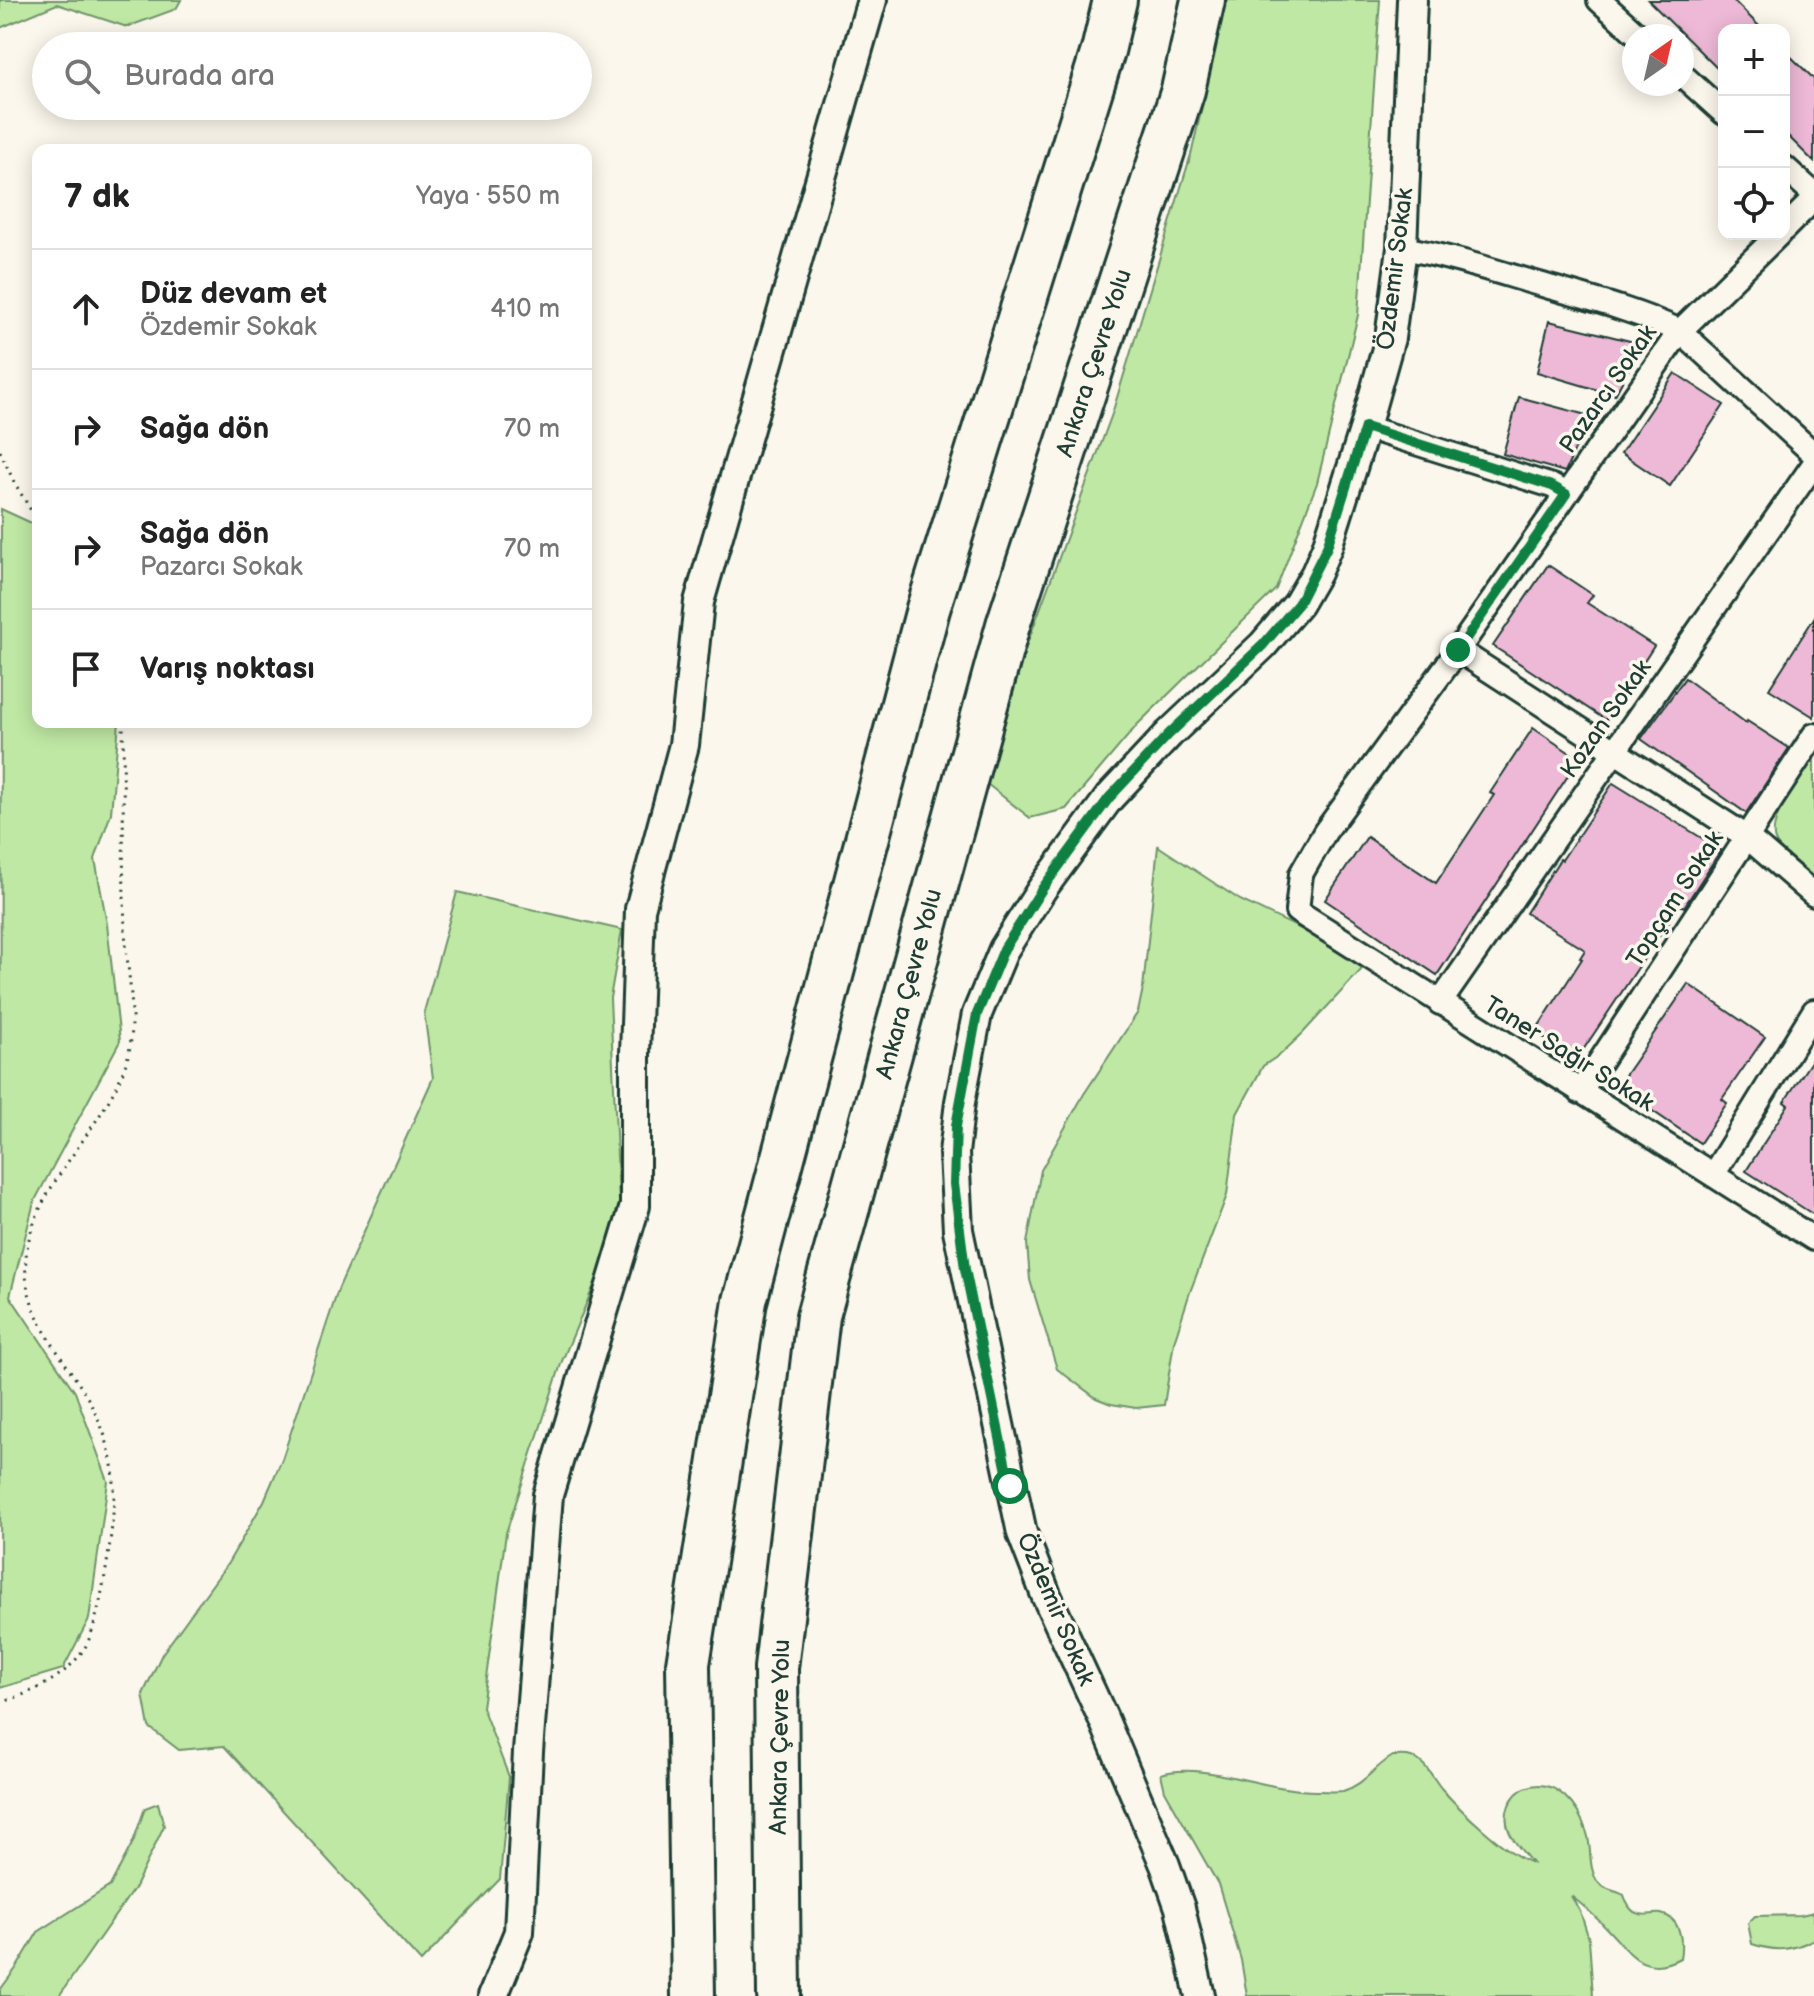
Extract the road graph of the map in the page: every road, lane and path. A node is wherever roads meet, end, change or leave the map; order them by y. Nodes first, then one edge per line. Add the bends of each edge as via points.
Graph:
1 (872, 0) edge
2 (1115, 0) edge
3 (1203, 0) edge
4 (1412, 0) edge
5 (1599, 0) edge
6 (1626, 24) edge
7 (1694, 86) edge
8 (1718, 108) edge
9 (1785, 168) edge
10 (1814, 197) edge
11 (1790, 223) edge
12 (1773, 240) edge
13 (1402, 248) junction
14 (1680, 331) junction
15 (1365, 427) junction
16 (0, 451) edge
17 (1814, 454) edge
18 (1814, 464) edge
19 (1566, 494) junction
20 (32, 513) edge
21 (1458, 650) junction
22 (123, 728) edge
23 (1814, 735) edge
24 (1615, 751) junction
25 (1747, 837) junction
26 (1814, 895) edge
27 (1297, 911) joint
28 (1440, 1003) junction
29 (1814, 1011) edge
30 (1580, 1092) junction
31 (1713, 1175) junction
32 (1814, 1239) edge
33 (0, 1703) edge
34 (493, 1996) edge
35 (693, 1996) edge
36 (779, 1996) edge
37 (1200, 1996) edge

1 - 34 street via 699,602 684,745 640,909 635,1206 548,1495 519,1932
2 - 35 highway via 928,609 745,1301 688,1664
3 - 36 highway, Ankara Çevre Yolu via 1183,90 1008,625 818,1316 776,1668
4 - 13 street, Özdemir Sokak
5 - 6 street
7 - 8 street
9 - 10 street
10 - 11 street
12 - 14 street, Pazarcı Sokak
13 - 14 street via 1588,298
13 - 15 street, Özdemir Sokak via 1390,338
14 - 17 street
14 - 19 street, Pazarcı Sokak
15 - 19 street
15 - 37 street, Özdemir Sokak via 1327,547 1298,604 1109,798 1004,949 977,1014 956,1126 958,1230 1022,1533 1165,1865
16 - 20 path
18 - 24 street, Kozan Sokak
19 - 21 street, Pazarcı Sokak
21 - 24 street
21 - 27 street, Pazarcı Sokak via 1306,862
22 - 33 path via 130,1045 116,1085 39,1211 28,1241 26,1273 37,1321 97,1415 111,1460 115,1504 103,1589 87,1645 36,1691
23 - 25 street, Topçam Sokak
24 - 25 street
24 - 28 street, Kozan Sokak
25 - 26 street
25 - 30 street, Topçam Sokak
27 - 28 street, Taner Sağır Sokak
28 - 30 street, Taner Sağır Sokak
29 - 31 street
30 - 31 street, Taner Sağır Sokak
31 - 32 street, Taner Sağır Sokak

